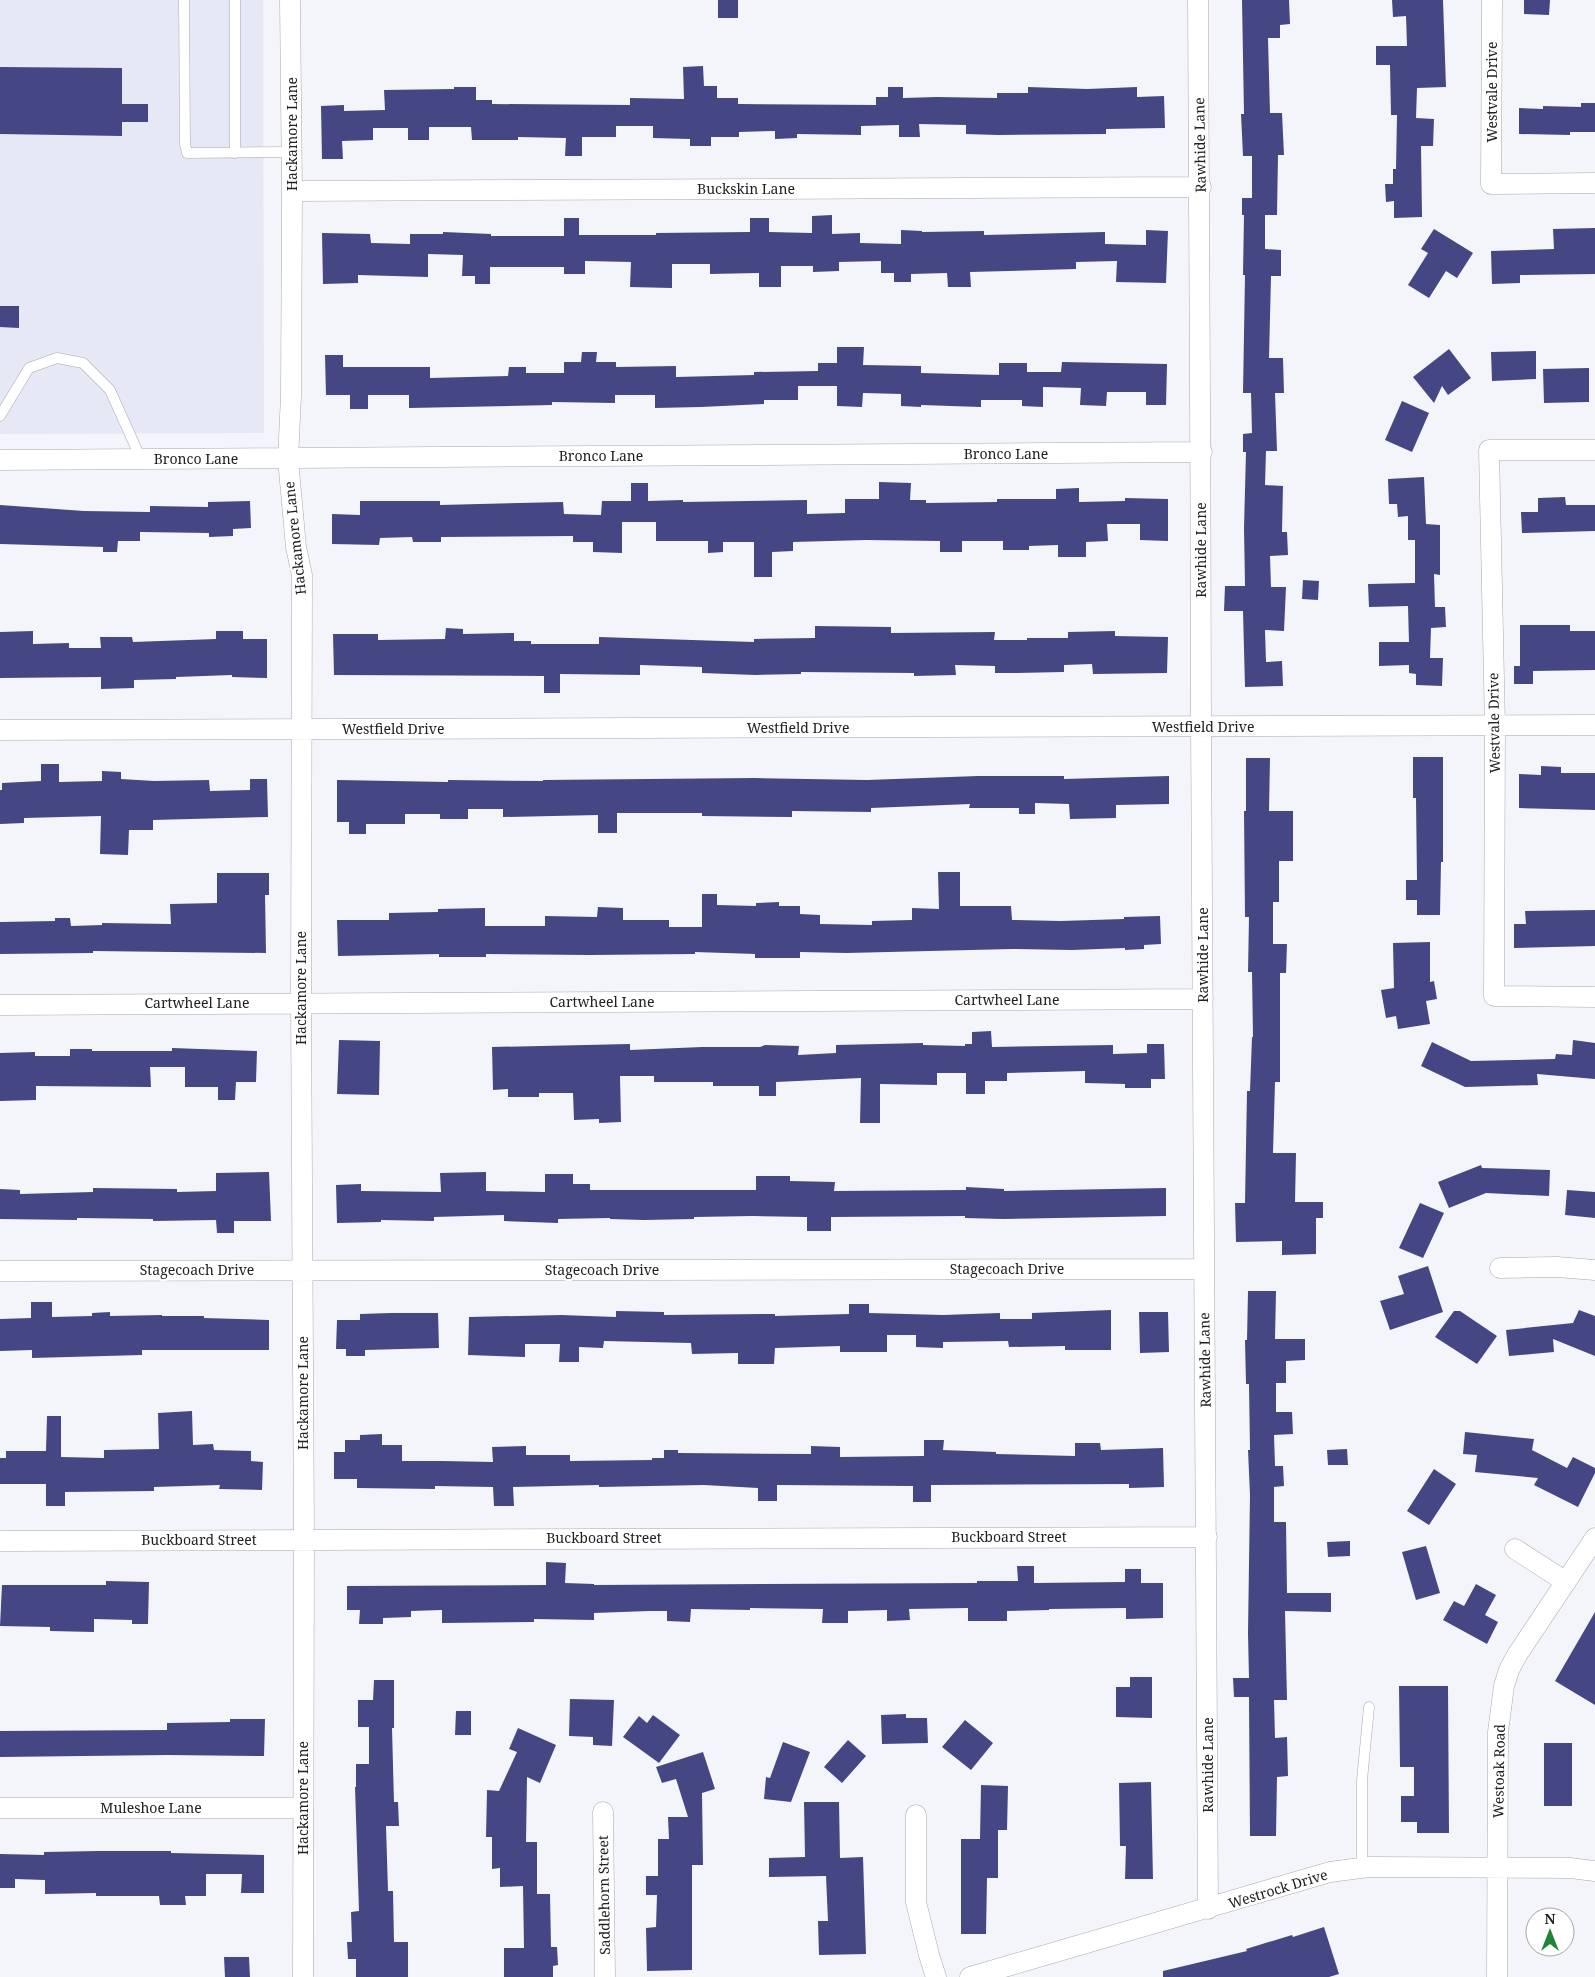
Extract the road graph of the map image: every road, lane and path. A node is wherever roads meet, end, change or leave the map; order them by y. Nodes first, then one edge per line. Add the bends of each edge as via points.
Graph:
1 (184, 0) edge
2 (235, 0) edge
3 (290, 0) edge
4 (1198, 0) edge
5 (1492, 0) edge
6 (292, 152) junction
7 (234, 153) junction
8 (1595, 183) edge
9 (1201, 187) junction
10 (292, 191) junction
11 (0, 416) edge
12 (1595, 450) edge
13 (1202, 452) junction
14 (141, 459) junction
15 (288, 459) junction
16 (0, 460) edge
17 (1595, 725) edge
18 (1495, 726) junction
19 (1201, 728) junction
20 (301, 729) junction
21 (0, 730) edge
22 (1595, 997) edge
23 (1203, 999) junction
24 (301, 1003) junction
25 (0, 1005) edge
26 (1500, 1268) dead end
27 (1204, 1269) junction
28 (302, 1270) junction
29 (1595, 1270) edge
30 (0, 1271) edge
31 (1207, 1536) junction
32 (1595, 1538) edge
33 (304, 1539) junction
34 (0, 1541) edge
35 (1515, 1549) dead end
36 (1566, 1582) junction
37 (1369, 1707) dead end
38 (0, 1808) edge
39 (303, 1808) junction
40 (603, 1812) dead end
41 (916, 1815) dead end
42 (1362, 1868) junction
43 (1498, 1868) junction
44 (1595, 1870) edge
45 (1208, 1909) junction
46 (303, 1977) edge
47 (605, 1977) edge
48 (936, 1977) edge
49 (970, 1977) edge
50 (1497, 1977) edge

1 - 7 lane via 187,153
2 - 7 lane
3 - 6 street, Hackamore Lane
4 - 9 street, Rawhide Lane
5 - 8 street, Westvale Drive via 1491,184
6 - 7 lane
6 - 10 street, Hackamore Lane
9 - 10 street, Buckskin Lane
9 - 13 street, Rawhide Lane
10 - 15 street, Hackamore Lane
11 - 14 lane via 30,368 57,358 83,363 110,390
12 - 18 street, Westvale Drive via 1489,450
13 - 15 street, Bronco Lane
13 - 19 street, Rawhide Lane
14 - 15 street, Bronco Lane
14 - 16 street, Bronco Lane
15 - 20 street, Hackamore Lane via 302,575
17 - 18 street, Westfield Drive
18 - 19 street, Westfield Drive
18 - 22 street, Westvale Drive via 1494,996
19 - 20 street, Westfield Drive
19 - 23 street, Rawhide Lane
20 - 21 street, Westfield Drive
20 - 24 street, Hackamore Lane
23 - 24 street, Cartwheel Lane
23 - 27 street, Rawhide Lane
24 - 25 street, Cartwheel Lane
24 - 28 street, Hackamore Lane
26 - 29 street
27 - 28 street, Stagecoach Drive
27 - 31 street, Rawhide Lane
28 - 30 street, Stagecoach Drive
28 - 33 street, Hackamore Lane
31 - 33 street, Buckboard Street
31 - 45 street, Rawhide Lane
32 - 36 street, Westoak Road
33 - 34 street, Buckboard Street
33 - 39 street, Hackamore Lane
35 - 36 street
36 - 43 street, Westoak Road via 1517,1655 1504,1686 1498,1732
37 - 42 lane via 1362,1780
38 - 39 street, Muleshoe Lane
39 - 46 street, Hackamore Lane
40 - 47 street, Saddlehorn Street
41 - 48 street via 916,1902
42 - 43 street, Westrock Drive
42 - 45 street, Westrock Drive via 1330,1872
43 - 44 street, Westrock Drive
43 - 50 street, Westoak Road
45 - 49 street, Westrock Drive

